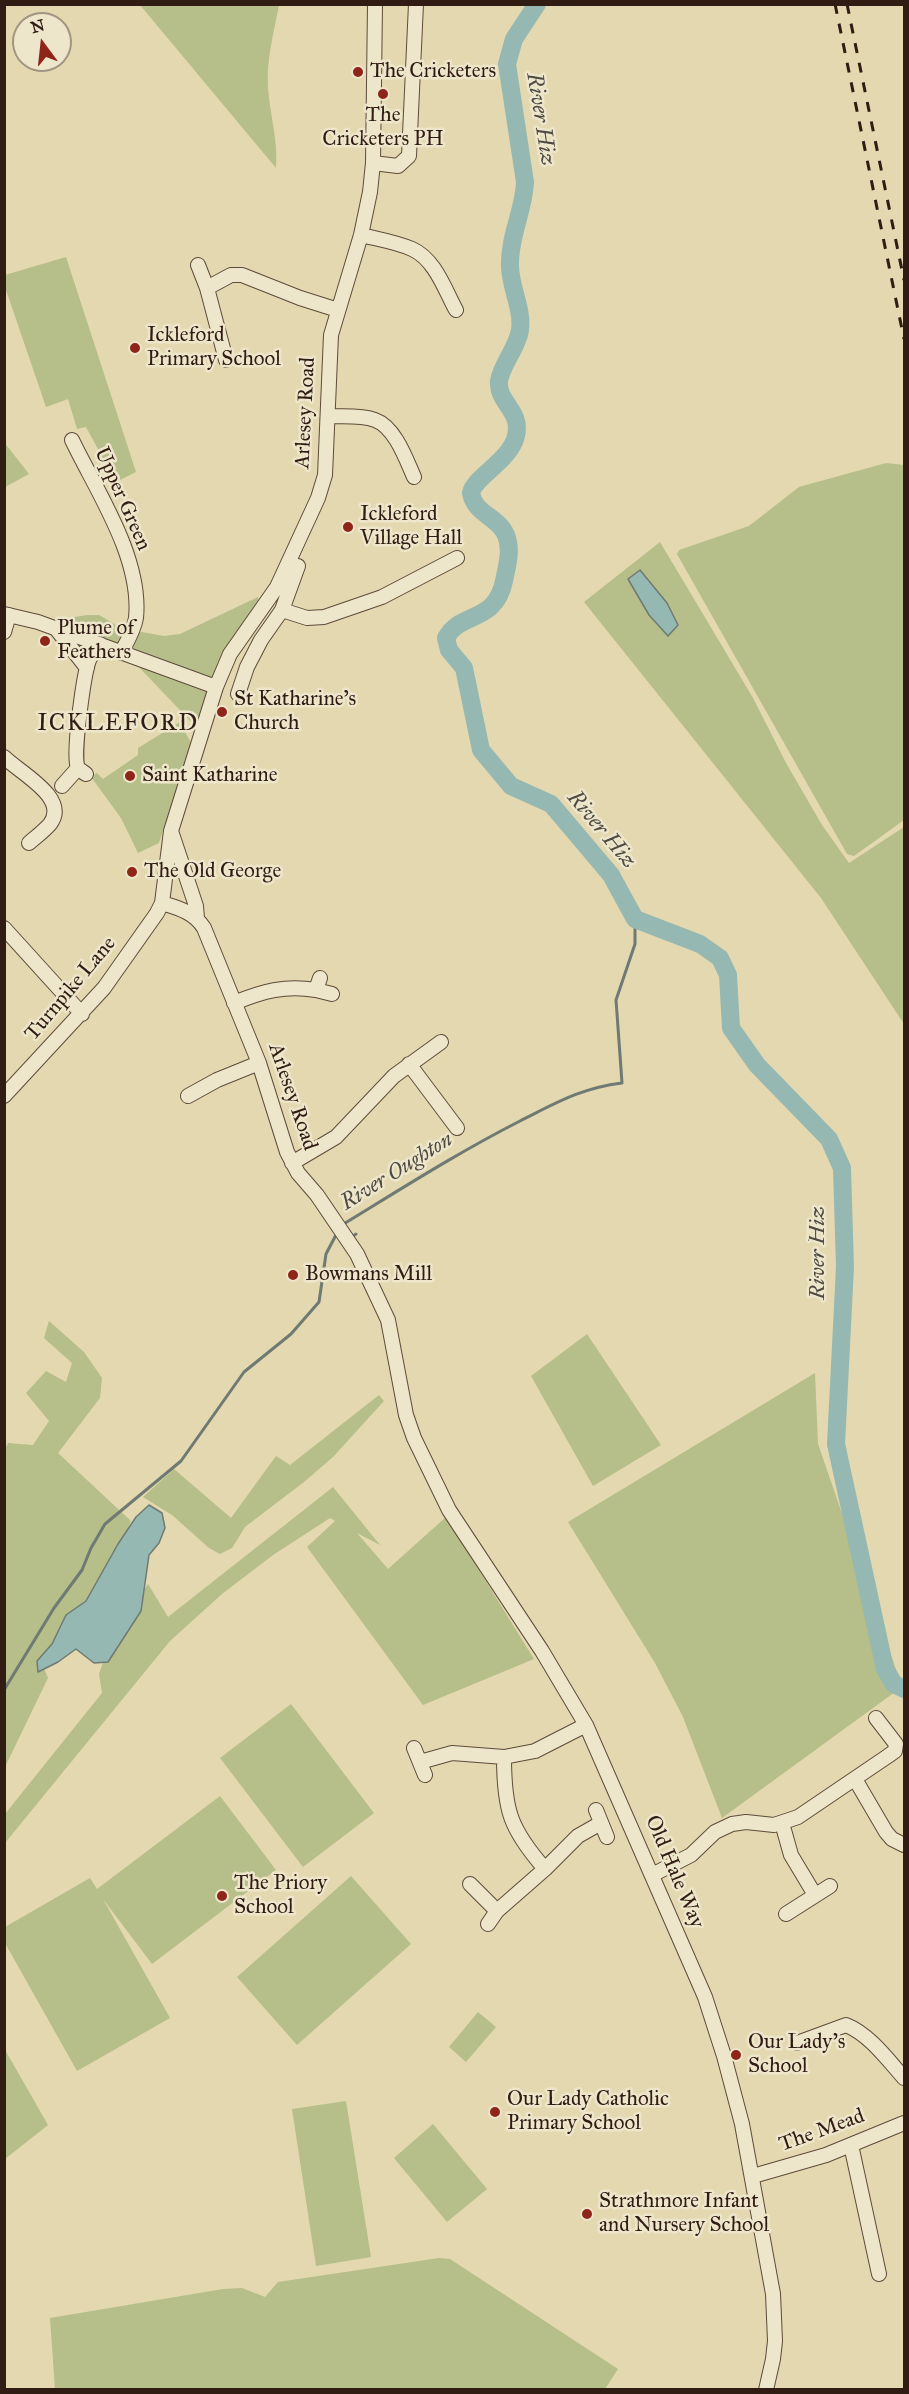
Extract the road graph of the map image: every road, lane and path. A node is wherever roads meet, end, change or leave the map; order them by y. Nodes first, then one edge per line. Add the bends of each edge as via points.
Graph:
1 (375, 4) edge
2 (416, 4) edge
3 (373, 163) junction
4 (361, 234) junction
5 (198, 265) dead end
6 (207, 288) junction
7 (338, 310) junction
8 (456, 310) dead end
9 (226, 360) dead end
10 (328, 416) junction
11 (72, 440) dead end
12 (414, 477) dead end
13 (457, 558) dead end
14 (298, 566) dead end
15 (282, 610) junction
16 (7, 614) edge
17 (57, 630) junction
18 (248, 630) junction
19 (4, 632) edge
20 (261, 640) junction
21 (100, 645) junction
22 (122, 652) junction
23 (87, 668) junction
24 (216, 687) junction
25 (238, 694) dead end
26 (4, 757) edge
27 (62, 786) dead end
28 (171, 831) junction
29 (29, 843) dead end
30 (162, 903) junction
31 (197, 918) junction
32 (4, 927) edge
33 (332, 994) dead end
34 (234, 1003) junction
35 (82, 1014) junction
36 (441, 1042) dead end
37 (259, 1063) junction
38 (409, 1064) junction
39 (4, 1096) edge
40 (188, 1096) dead end
41 (457, 1128) dead end
42 (292, 1163) junction
43 (406, 1415) joint
44 (876, 1718) dead end
45 (586, 1725) junction
46 (414, 1748) dead end
47 (504, 1756) junction
48 (855, 1779) junction
49 (782, 1823) junction
50 (607, 1837) dead end
51 (904, 1845) edge
52 (544, 1869) junction
53 (652, 1875) junction
54 (470, 1884) dead end
55 (830, 1886) dead end
56 (815, 1895) junction
57 (497, 1911) junction
58 (786, 1914) dead end
59 (488, 1924) dead end
60 (797, 2043) dead end
61 (904, 2078) edge
62 (904, 2122) edge
63 (851, 2145) junction
64 (753, 2176) junction
65 (879, 2274) dead end
66 (766, 2390) edge

1 - 3 street, Arlesey Road
2 - 3 street via 409,156 398,166
3 - 4 street, Arlesey Road
4 - 7 street, Arlesey Road
4 - 8 street via 413,249 426,259
5 - 6 street
6 - 7 street via 231,275 242,275
6 - 9 street
7 - 10 street, Arlesey Road via 331,343
10 - 12 street via 371,419 384,425
10 - 18 street, Arlesey Road via 325,475 318,498 278,587
11 - 22 street, Upper Green via 121,541 131,571 136,619
13 - 15 street via 382,597 324,617 307,618
14 - 15 street
15 - 20 street
16 - 17 street
16 - 19 street
17 - 21 street
17 - 23 street
18 - 20 street
18 - 24 street, Arlesey Road via 230,654
20 - 25 street
21 - 22 street
21 - 23 street
22 - 24 street
23 - 27 street via 78,723 82,771
24 - 28 street, Arlesey Road
26 - 29 street via 44,789 54,803 50,823
28 - 30 street, Arlesey Road
28 - 31 street, Arlesey Road
30 - 31 street
30 - 35 street, Turnpike Lane via 128,956
31 - 34 street, Arlesey Road
32 - 35 street
33 - 34 street via 318,984 273,989
34 - 37 street, Arlesey Road
35 - 39 street, Turnpike Lane
36 - 38 street
37 - 40 street
37 - 42 street, Arlesey Road
38 - 41 street
38 - 42 street via 336,1137
42 - 43 street, Arlesey Road via 357,1254 388,1320
43 - 45 street, Old Hale Way via 449,1510
44 - 48 street via 896,1744 895,1751
45 - 47 street via 535,1751
45 - 53 street, Old Hale Way
46 - 47 street via 423,1769 452,1753
47 - 52 street via 505,1798 511,1819 525,1846
48 - 49 street via 806,1813
48 - 51 street via 886,1832
49 - 53 street via 732,1824 716,1832 691,1855
49 - 56 street via 791,1855
50 - 52 street via 598,1817
52 - 57 street
53 - 64 street, Old Hale Way via 708,2007 733,2085
54 - 57 street
55 - 56 street
56 - 58 street
57 - 59 street
60 - 61 street via 846,2025 856,2029
62 - 63 street, The Mead
63 - 64 street, The Mead
63 - 65 street
64 - 66 street, Old Hale Way via 775,2316 773,2359

